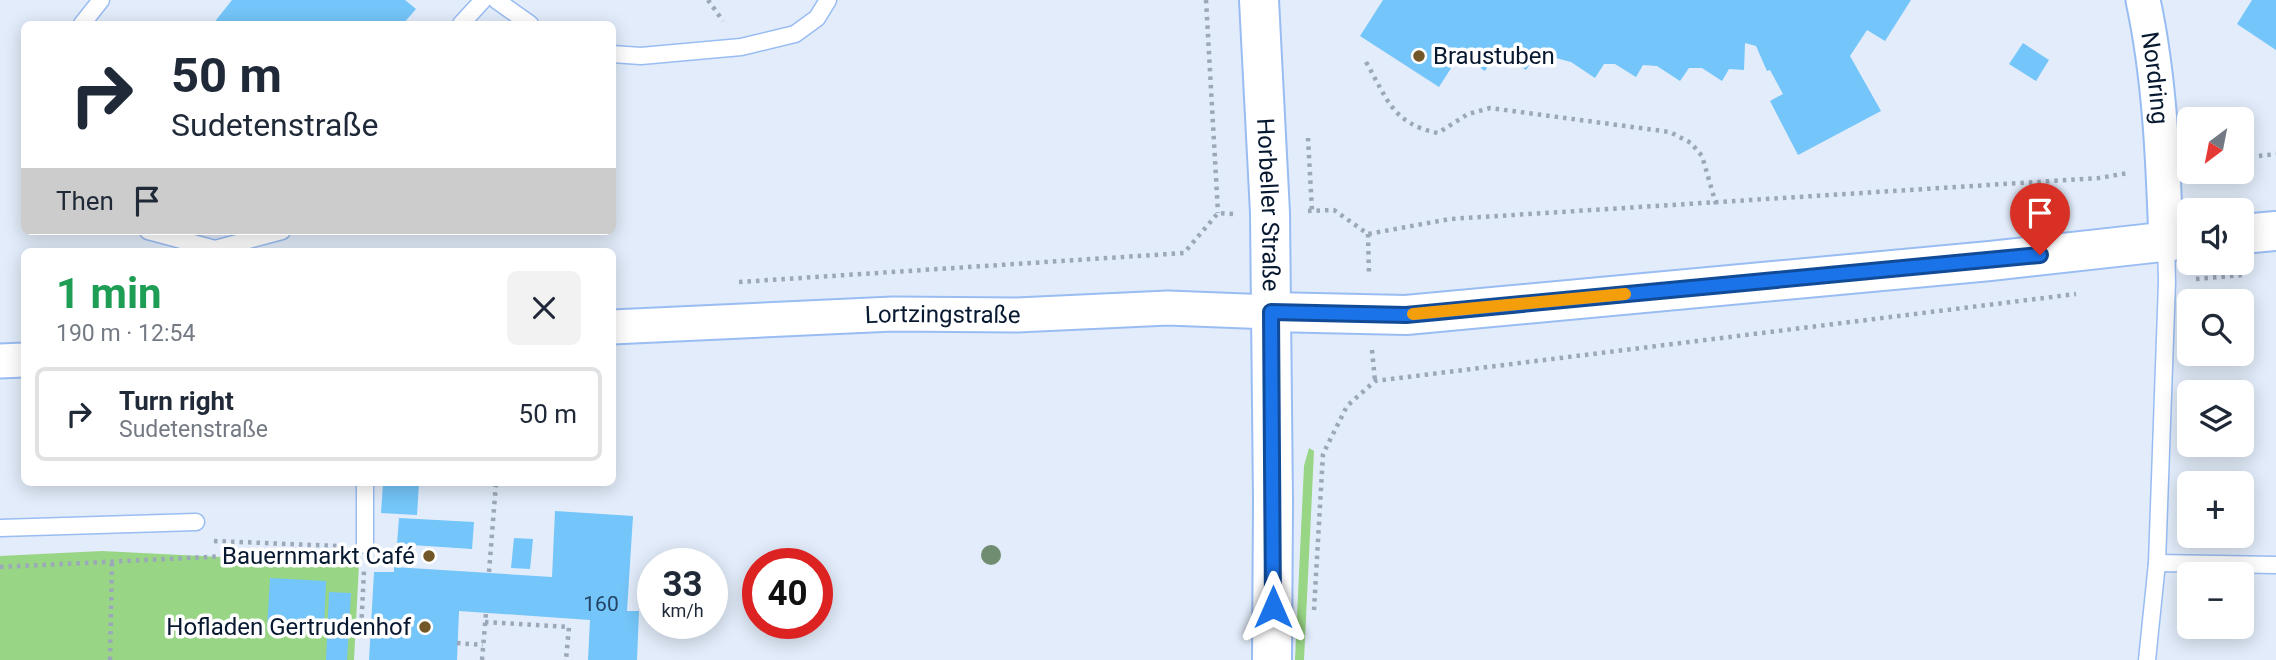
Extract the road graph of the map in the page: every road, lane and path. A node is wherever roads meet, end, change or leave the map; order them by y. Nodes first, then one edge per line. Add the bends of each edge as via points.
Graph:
1 (101, 0) edge
2 (483, 0) edge
3 (496, 0) edge
4 (828, 0) edge
5 (1206, 0) edge
6 (1259, 0) edge
7 (2143, 0) edge
8 (84, 21) edge
9 (464, 21) edge
10 (526, 21) edge
11 (616, 54) edge
12 (1366, 61) dead end
13 (2276, 153) edge
14 (2254, 156) edge
15 (2164, 167) junction
16 (1716, 204) junction
17 (1218, 213) junction
18 (1270, 213) junction
19 (2276, 232) edge
20 (2254, 233) edge
21 (163, 235) edge
22 (267, 235) edge
23 (2177, 235) edge
24 (2177, 240) edge
25 (2177, 244) edge
26 (211, 248) edge
27 (219, 248) edge
28 (2239, 275) edge
29 (737, 282) dead end
30 (2167, 282) junction
31 (2085, 292) dead end
32 (1271, 312) junction
33 (616, 327) edge
34 (21, 360) edge
35 (0, 361) edge
36 (365, 486) edge
37 (496, 486) edge
38 (196, 523) dead end
39 (0, 528) edge
40 (206, 541) dead end
41 (332, 546) junction
42 (365, 551) junction
43 (332, 559) junction
44 (112, 561) junction
45 (2157, 563) junction
46 (2276, 565) edge
47 (0, 567) edge
48 (489, 572) dead end
49 (486, 614) dead end
50 (1314, 619) dead end
51 (485, 622) junction
52 (349, 630) dead end
53 (457, 643) dead end
54 (483, 645) junction
55 (110, 660) edge
56 (482, 660) edge
57 (566, 660) edge
58 (1272, 660) edge
59 (2147, 660) edge

1 - 8 lane
2 - 9 lane
3 - 10 lane
4 - 11 lane via 817,18 795,34 741,47
5 - 17 path
6 - 18 street, Horbeller Straße
7 - 15 street, Nordring via 2153,44
12 - 16 path via 1395,114 1419,129 1438,133 1468,114 1490,107 1670,132 1691,143 1702,156
13 - 14 path
15 - 16 path via 2099,178
15 - 23 street, Nordring
16 - 18 path via 1450,219 1368,234 1334,210
17 - 18 path
17 - 29 path via 1184,253
18 - 32 street, Horbeller Straße
19 - 20 street
21 - 26 lane
22 - 27 lane
24 - 32 street via 1406,315
25 - 30 lane
28 - 30 path
30 - 45 lane
31 - 50 path via 1375,381 1347,407 1323,454
32 - 33 street, Lortzingstraße via 1168,308 1017,315 893,314
32 - 58 street, Horbeller Straße
34 - 35 street
36 - 42 lane
37 - 48 path
38 - 39 lane
40 - 41 path
41 - 42 path
41 - 43 path
42 - 43 path
42 - 52 path via 361,631
43 - 44 path via 270,554
44 - 47 path
44 - 55 path
45 - 46 lane
45 - 59 lane
49 - 51 path
51 - 54 path
51 - 57 path via 569,627
53 - 54 path
54 - 56 path

